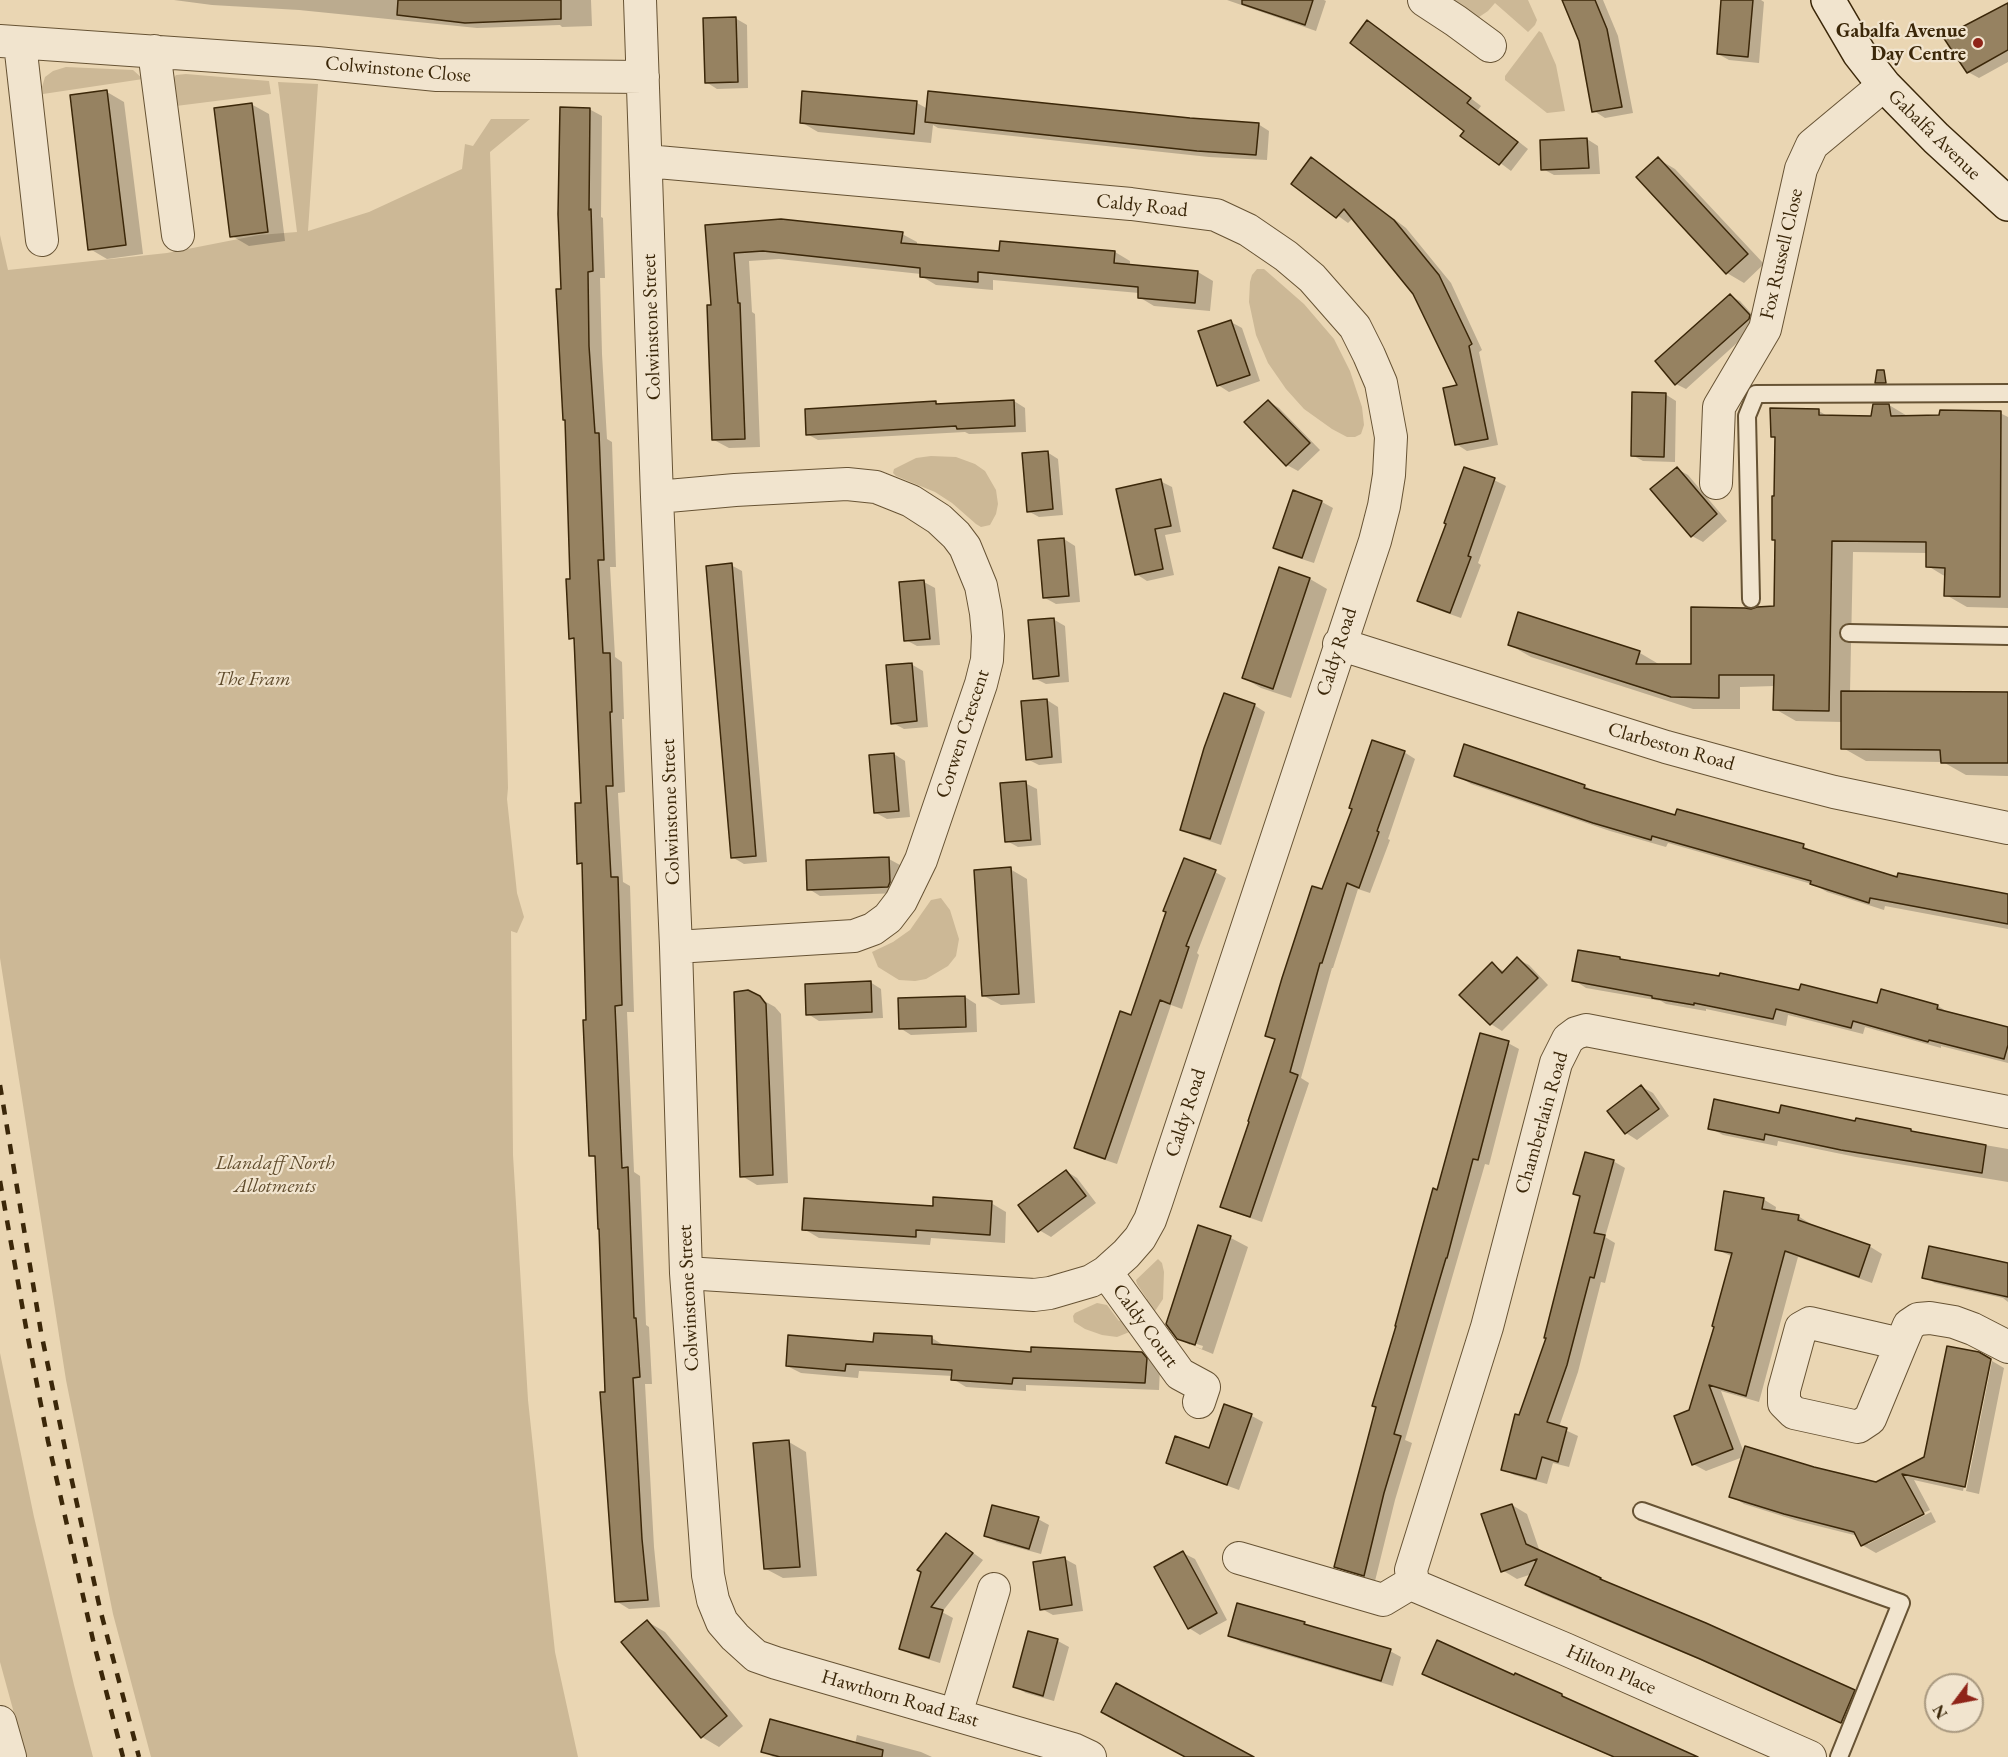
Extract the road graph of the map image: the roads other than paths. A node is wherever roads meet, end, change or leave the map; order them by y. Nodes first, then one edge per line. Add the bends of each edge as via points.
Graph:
1 (640, 0) edge
2 (1424, 0) edge
3 (1828, 0) edge
4 (10, 42) edge
5 (1490, 46) dead end
6 (154, 51) junction
7 (643, 77) junction
8 (1884, 85) junction
9 (646, 161) junction
10 (2008, 204) edge
11 (178, 235) dead end
12 (42, 240) dead end
13 (2008, 393) edge
14 (1716, 483) dead end
15 (657, 497) junction
16 (1751, 598) dead end
17 (1849, 633) dead end
18 (2008, 636) edge
19 (1339, 644) junction
20 (2008, 828) edge
21 (676, 947) junction
22 (2008, 1112) edge
23 (1106, 1272) junction
24 (686, 1273) junction
25 (1910, 1331) dead end
26 (2008, 1347) edge
27 (1199, 1402) dead end
28 (1642, 1511) dead end
29 (1239, 1558) dead end
30 (1412, 1576) junction
31 (994, 1589) dead end
32 (722, 1622) joint
33 (956, 1714) junction
34 (0, 1722) edge
35 (10, 1757) edge
36 (1090, 1757) edge
37 (1810, 1757) edge
38 (1839, 1757) edge

1 - 7 street, Colwinstone Street
2 - 5 street
3 - 8 street, Gabalfa Avenue via 1859,53
4 - 6 street, Colwinstone Close
4 - 12 street, Colwinstone Close
6 - 7 street, Colwinstone Close via 437,75
6 - 11 street
7 - 9 street, Colwinstone Street
8 - 10 street, Gabalfa Avenue
8 - 14 street, Fox Russell Close via 1812,145 1801,170 1765,329 1719,407
9 - 15 street, Colwinstone Street
9 - 19 street, Caldy Road via 1216,215 1248,230 1286,256 1312,278 1355,327 1381,383 1390,429 1391,460 1384,506
13 - 16 lane via 1756,394 1747,416
15 - 21 street, Colwinstone Street
15 - 21 street, Corwen Crescent via 847,484 876,487 911,501 939,519 965,546 981,586 988,636 981,684 921,860 907,891 888,918 855,936
17 - 18 lane
19 - 20 street, Clarbeston Road via 1666,747 1845,794
19 - 23 street, Caldy Road via 1150,1220 1140,1238
21 - 24 street, Colwinstone Street
22 - 30 street, Chamberlain Road via 1586,1030 1568,1039 1556,1063 1487,1326
23 - 24 street, Caldy Road via 1070,1288 1034,1295
23 - 27 street, Caldy Court via 1180,1374 1204,1387
24 - 32 street, Colwinstone Street via 708,1575
25 - 26 street via 1930,1318 1974,1329
28 - 38 lane via 1901,1603
29 - 30 street via 1383,1600
30 - 37 street, Hilton Place via 1418,1587
31 - 33 street
32 - 33 street, Hawthorn Road East via 756,1656
33 - 36 street, Hawthorn Road East
34 - 35 street

